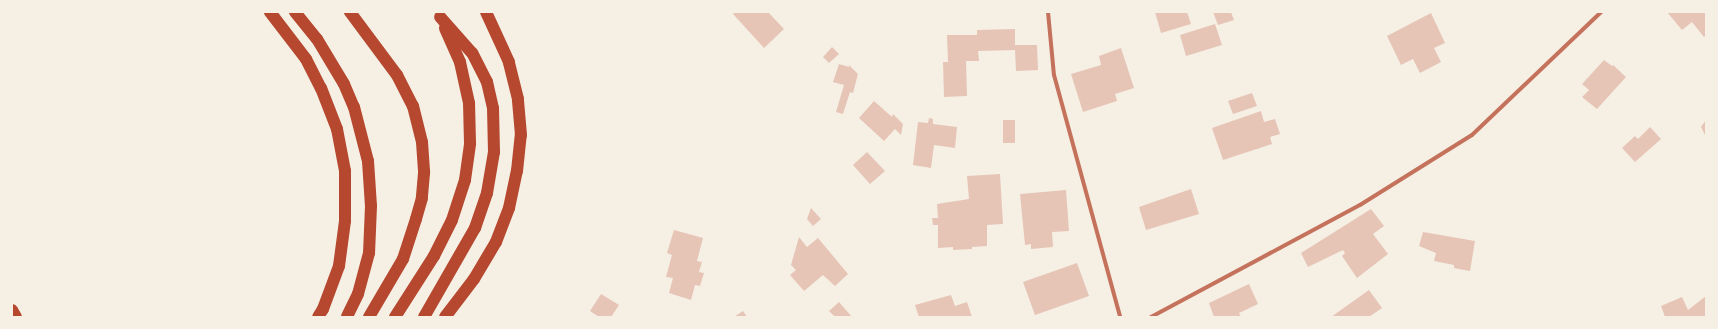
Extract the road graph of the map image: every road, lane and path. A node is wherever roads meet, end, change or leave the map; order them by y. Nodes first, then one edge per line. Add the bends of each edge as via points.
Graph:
1 (270, 12) edge
2 (295, 12) edge
3 (350, 12) edge
4 (486, 12) edge
5 (1048, 12) edge
6 (1601, 12) edge
7 (438, 15) edge
8 (12, 310) edge
9 (16, 317) edge
10 (318, 317) edge
11 (347, 317) edge
12 (369, 317) edge
13 (395, 317) edge
14 (424, 317) edge
15 (445, 317) edge
16 (1120, 317) edge
17 (1151, 317) edge

1 - 10 highway via 306,59 321,88 337,129 345,171 345,221 339,266
2 - 11 highway via 317,38 344,84 354,107 368,161 371,206 369,253 358,294
3 - 12 highway via 396,75 413,106 422,142 424,172 422,198 403,259
4 - 15 highway via 509,62 518,99 518,171 496,242 474,279
5 - 16 street via 1054,75
6 - 17 street via 1472,135 1360,205
7 - 13 highway via 460,62 469,103 470,143 465,180 452,220 434,256
7 - 14 highway via 472,54 487,82 493,108 494,152 487,193 475,228
8 - 9 highway

